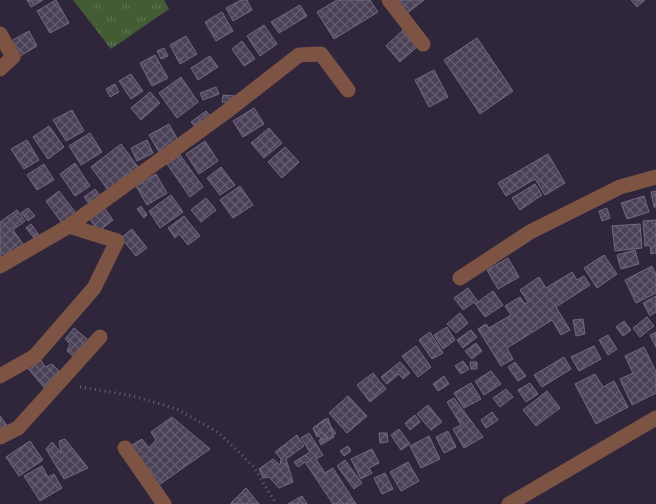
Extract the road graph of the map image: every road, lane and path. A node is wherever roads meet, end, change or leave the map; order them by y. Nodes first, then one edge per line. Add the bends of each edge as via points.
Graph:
1 (389, 0) edge
2 (0, 34) edge
3 (422, 44) dead end
4 (0, 69) edge
5 (348, 90) dead end
6 (656, 177) edge
7 (69, 226) junction
8 (0, 266) edge
9 (460, 278) dead end
10 (100, 337) dead end
11 (0, 376) edge
12 (72, 386) dead end
13 (656, 418) edge
14 (0, 437) edge
15 (125, 448) dead end
16 (164, 504) edge
17 (276, 504) edge
18 (509, 504) edge

1 - 3 street
2 - 4 street via 13,57
5 - 7 street via 321,54 299,55
6 - 9 street via 620,187 530,232
7 - 8 street
7 - 11 street via 117,241 94,288 34,356
10 - 14 street via 18,428
12 - 17 path via 129,395 177,409 219,433 253,466
13 - 18 street
15 - 16 street

